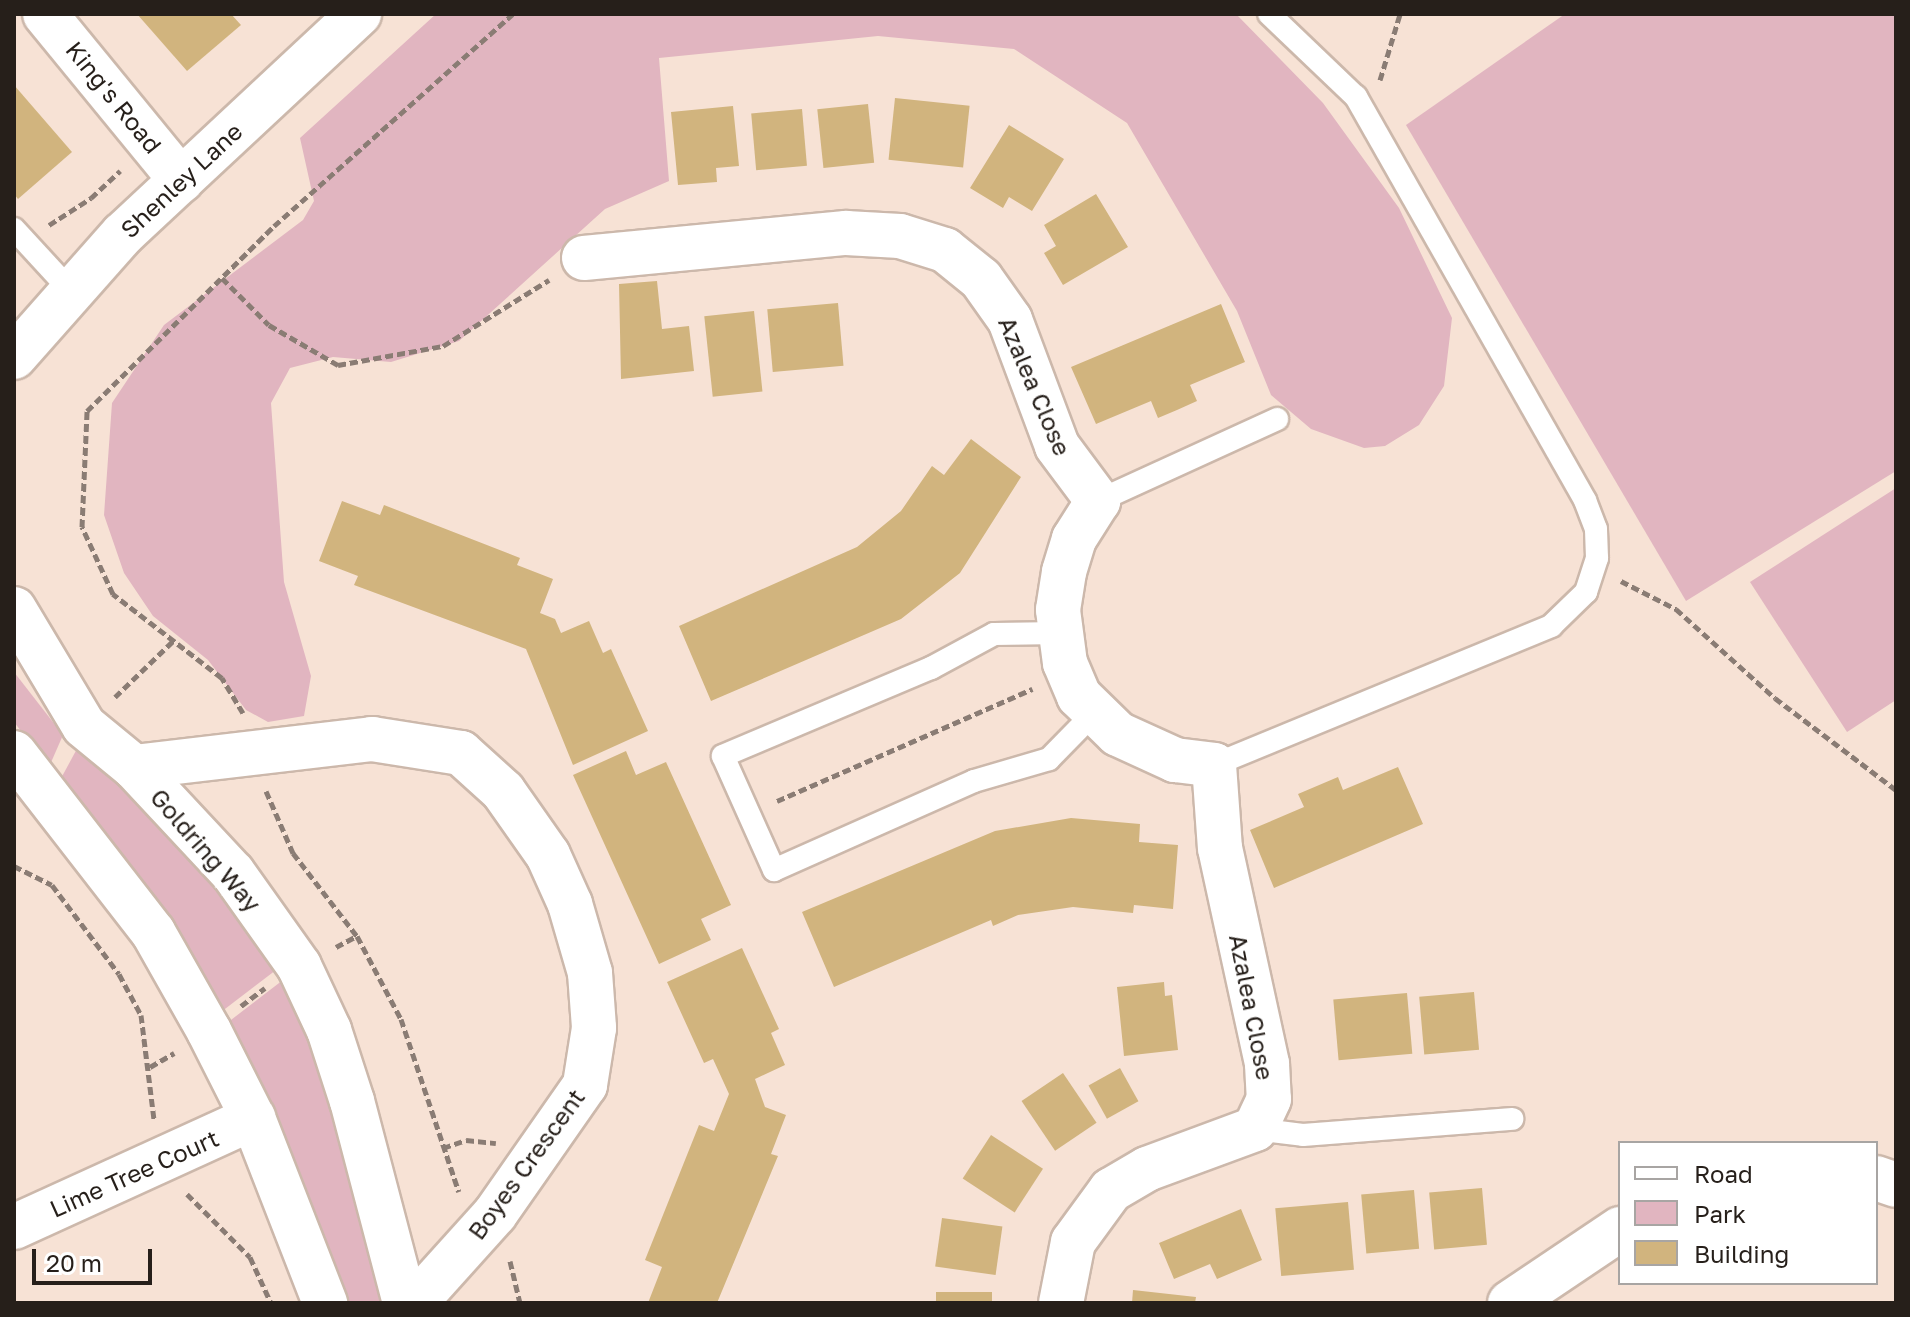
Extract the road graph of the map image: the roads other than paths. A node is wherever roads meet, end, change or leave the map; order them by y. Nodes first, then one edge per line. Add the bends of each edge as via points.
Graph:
1 (45, 14) edge
2 (359, 14) edge
3 (1269, 14) edge
4 (181, 180) junction
5 (14, 229) edge
6 (584, 258) road end
7 (71, 291) junction
8 (14, 357) edge
9 (1277, 419) dead end
10 (1098, 501) junction
11 (14, 609) edge
12 (1065, 652) junction
13 (1094, 713) junction
14 (14, 753) edge
15 (1214, 765) junction
16 (134, 767) junction
17 (253, 1118) junction
18 (1512, 1119) dead end
19 (1255, 1129) junction
20 (14, 1227) edge
21 (1618, 1230) edge
22 (325, 1303) edge
23 (405, 1303) edge
24 (415, 1303) edge
25 (1061, 1303) edge
26 (1510, 1303) edge

1 - 4 street, King's Road
2 - 4 street, Shenley Lane
3 - 15 lane via 1356,97 1585,500 1596,529 1594,575 1574,608 1551,626
4 - 7 street, Shenley Lane
5 - 7 lane
6 - 10 street, Azalea Close via 846,233 900,236 945,250 981,279 1010,320 1057,446
7 - 8 street, Shenley Lane
9 - 10 lane
10 - 12 street via 1074,539 1064,572
11 - 16 street, Goldring Way via 84,726
12 - 13 street
12 - 13 lane via 994,634 931,668 723,756 774,870 974,781 1049,759
13 - 15 street via 1143,750
14 - 17 street via 153,932
15 - 19 street, Azalea Close via 1220,848 1267,1064 1269,1099
16 - 23 street, Goldring Way via 233,873 299,966 352,1101
16 - 24 street, Boyes Crescent via 372,739 461,753 503,791 548,855 570,904 590,973 594,1028 585,1085 485,1224
17 - 20 street, Lime Tree Court
17 - 22 street
18 - 19 lane via 1303,1135
19 - 25 street via 1147,1169 1111,1190 1073,1242
21 - 26 street

